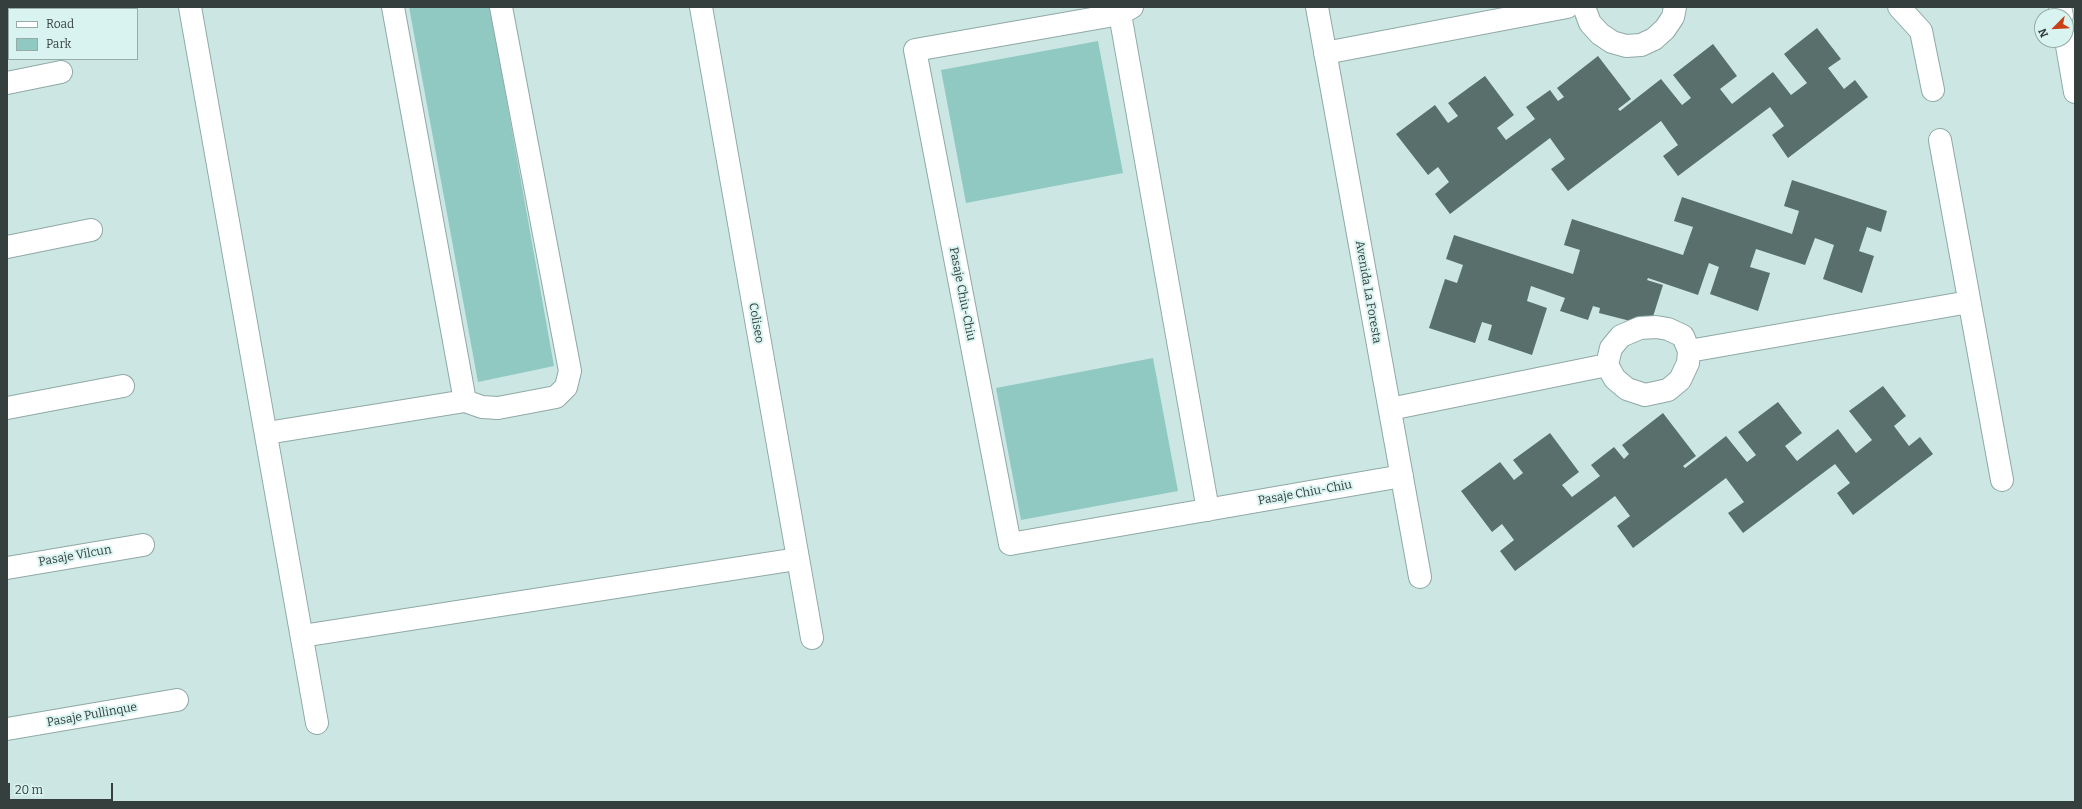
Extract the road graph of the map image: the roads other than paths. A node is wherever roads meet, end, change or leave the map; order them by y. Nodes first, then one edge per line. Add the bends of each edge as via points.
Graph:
1 (190, 7) edge
2 (393, 7) edge
3 (501, 7) edge
4 (701, 7) edge
5 (1317, 7) edge
6 (1567, 7) edge
7 (1584, 7) edge
8 (1675, 7) edge
9 (1899, 7) edge
10 (1126, 10) edge
11 (2067, 48) edge
12 (1325, 53) junction
13 (61, 72) dead end
14 (7, 83) edge
15 (1933, 90) dead end
16 (2075, 92) edge
17 (1940, 140) dead end
18 (91, 230) dead end
19 (7, 247) edge
20 (1969, 302) junction
21 (1689, 351) junction
22 (1607, 365) junction
23 (123, 386) dead end
24 (465, 401) junction
25 (7, 408) edge
26 (1390, 409) junction
27 (267, 433) junction
28 (1402, 476) junction
29 (2002, 480) dead end
30 (1208, 510) junction
31 (143, 545) dead end
32 (797, 559) junction
33 (7, 568) edge
34 (1420, 577) dead end
35 (302, 636) junction
36 (812, 638) dead end
37 (177, 700) dead end
38 (317, 723) dead end
39 (7, 729) edge

1 - 27 street
2 - 24 street
3 - 24 street via 570,371 566,387 556,397 498,408 482,407
4 - 32 street, Coliseo
5 - 12 street, Avenida La Foresta
6 - 12 street
7 - 8 street via 1590,23 1600,34 1612,42 1626,46 1654,39 1673,17
9 - 15 street via 1921,31
10 - 30 street, Pasaje Chiu-Chiu
10 - 30 street, Pasaje Chiu-Chiu via 915,50 1010,544
11 - 16 street
12 - 26 street, Avenida La Foresta
13 - 14 street
17 - 20 street
18 - 19 street
20 - 21 street
20 - 29 street
21 - 22 street via 1683,336 1668,328 1640,328 1621,336 1611,348
21 - 22 street via 1688,363 1680,380 1668,390 1645,395 1627,390 1615,379
22 - 26 street
23 - 25 street
24 - 27 street
26 - 28 street, Avenida La Foresta
27 - 35 street
28 - 30 street, Pasaje Chiu-Chiu
28 - 34 street, Avenida La Foresta
31 - 33 street, Pasaje Vilcun
32 - 35 street
32 - 36 street, Coliseo
35 - 38 street
37 - 39 street, Pasaje Pullinque

